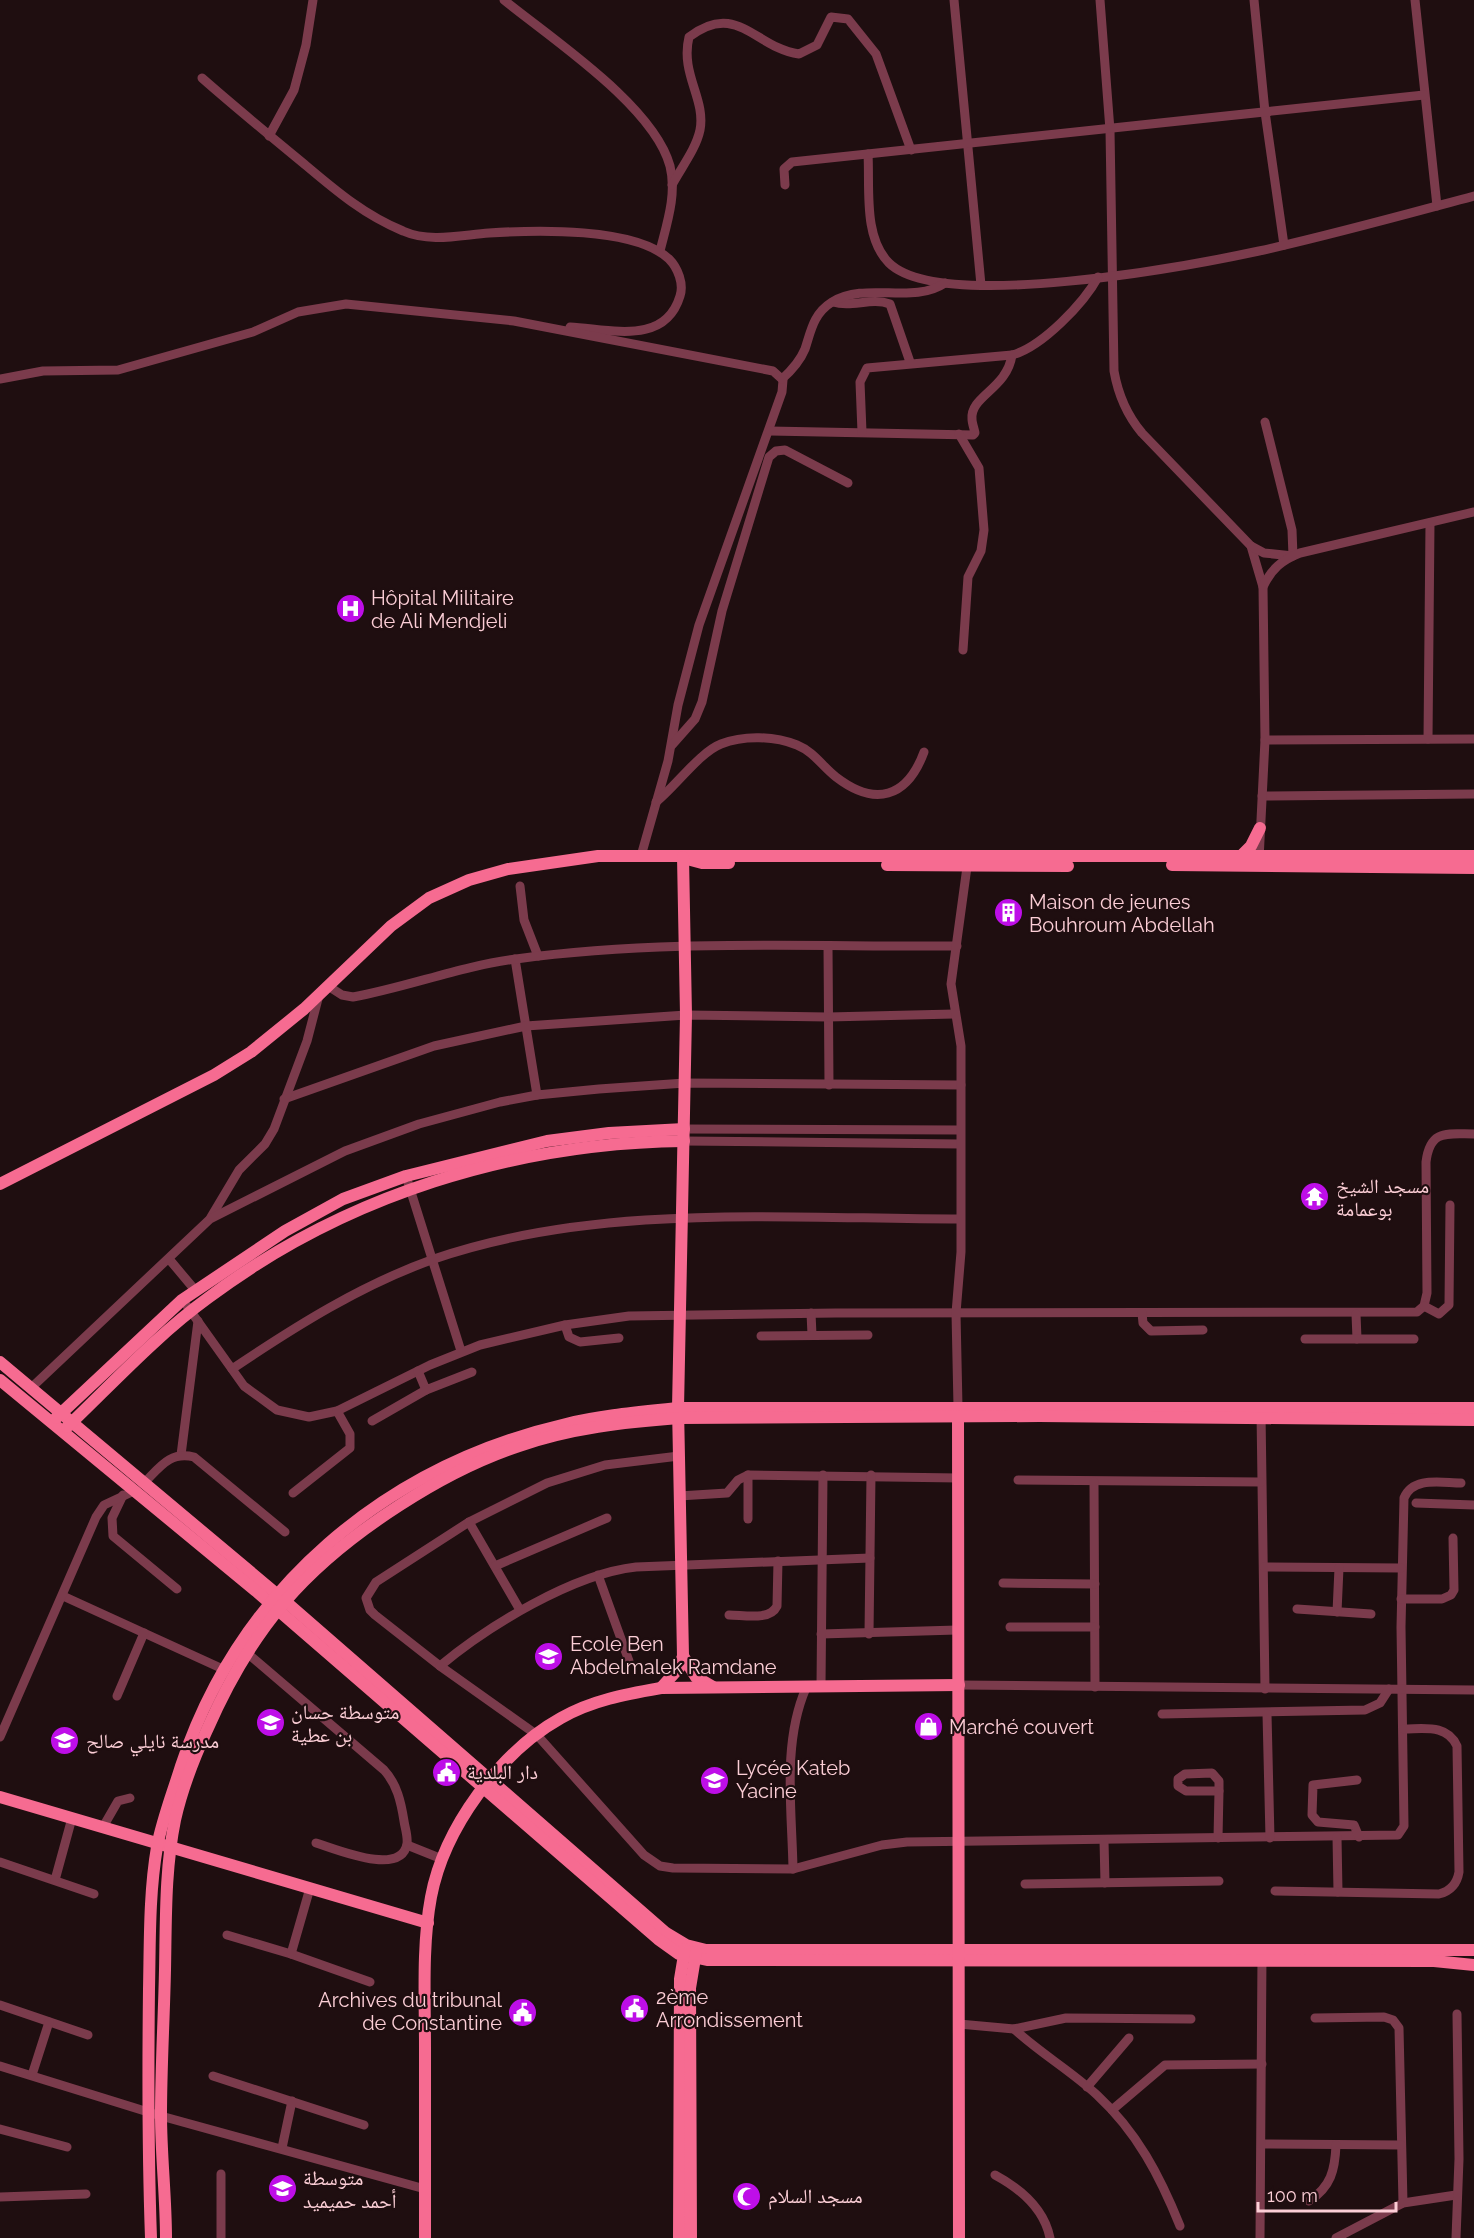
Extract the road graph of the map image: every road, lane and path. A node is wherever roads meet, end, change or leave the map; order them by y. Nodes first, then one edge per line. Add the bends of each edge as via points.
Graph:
1 (313, 0) edge
2 (504, 0) edge
3 (954, 0) edge
4 (1100, 0) edge
5 (1254, 0) edge
6 (1415, 0) edge
7 (202, 78) dead end
8 (1424, 94) junction
9 (1265, 112) junction
10 (1110, 130) junction
11 (268, 136) junction
12 (968, 143) junction
13 (911, 150) junction
14 (868, 154) junction
15 (672, 185) junction
16 (785, 185) dead end
17 (1474, 196) edge
18 (1437, 206) junction
19 (1284, 245) junction
20 (660, 251) junction
21 (1113, 274) junction
22 (1098, 277) junction
23 (945, 283) junction
24 (981, 285) junction
25 (833, 302) junction
26 (547, 326) junction
27 (1012, 355) junction
28 (910, 362) junction
29 (0, 379) edge
30 (782, 379) junction
31 (1265, 422) dead end
32 (770, 431) junction
33 (862, 432) junction
34 (958, 434) junction
35 (848, 483) dead end
36 (1474, 512) edge
37 (1430, 523) junction
38 (1251, 546) junction
39 (1293, 556) junction
40 (1263, 586) junction
41 (963, 650) dead end
42 (1474, 739) edge
43 (1265, 740) junction
44 (1428, 740) junction
45 (671, 747) junction
46 (924, 752) dead end
47 (1474, 794) edge
48 (1262, 796) junction
49 (656, 802) junction
50 (1260, 828) junction
51 (641, 856) junction
52 (1241, 856) junction
53 (1474, 856) edge
54 (683, 857) junction
55 (1259, 860) junction
56 (967, 867) junction
57 (1474, 868) edge
58 (520, 886) dead end
59 (685, 946) junction
60 (828, 946) junction
61 (957, 946) junction
62 (538, 956) junction
63 (515, 959) junction
64 (324, 990) junction
65 (954, 1014) junction
66 (686, 1015) junction
67 (828, 1017) junction
68 (526, 1026) junction
69 (685, 1083) junction
70 (829, 1085) junction
71 (961, 1085) junction
72 (537, 1095) junction
73 (284, 1099) junction
74 (960, 1130) junction
75 (1474, 1134) edge
76 (684, 1135) junction
77 (960, 1144) junction
78 (406, 1176) junction
79 (0, 1184) edge
80 (410, 1189) junction
81 (1450, 1205) dead end
82 (210, 1219) junction
83 (681, 1219) junction
84 (960, 1219) junction
85 (169, 1258) junction
86 (434, 1259) junction
87 (195, 1290) junction
88 (182, 1300) junction
89 (1424, 1306) junction
90 (811, 1313) junction
91 (956, 1313) junction
92 (1142, 1313) junction
93 (1356, 1314) junction
94 (679, 1315) junction
95 (194, 1316) junction
96 (565, 1325) junction
97 (1203, 1330) dead end
98 (812, 1335) junction
99 (868, 1335) dead end
100 (761, 1336) dead end
101 (619, 1338) dead end
102 (1305, 1339) dead end
103 (1357, 1339) junction
104 (1414, 1339) dead end
105 (461, 1351) junction
106 (0, 1362) edge
107 (232, 1369) junction
108 (418, 1371) junction
109 (472, 1372) dead end
110 (0, 1380) edge
111 (31, 1388) junction
112 (426, 1390) junction
113 (1474, 1407) edge
114 (337, 1411) junction
115 (958, 1412) junction
116 (678, 1413) junction
117 (1261, 1413) junction
118 (61, 1414) junction
119 (1474, 1420) edge
120 (372, 1421) dead end
121 (71, 1423) junction
122 (51, 1424) junction
123 (62, 1432) junction
124 (181, 1455) junction
125 (679, 1456) junction
126 (748, 1475) junction
127 (823, 1475) junction
128 (871, 1475) junction
129 (959, 1478) junction
130 (1018, 1480) dead end
131 (1094, 1482) junction
132 (1261, 1482) junction
133 (144, 1483) junction
134 (1461, 1483) dead end
135 (129, 1493) junction
136 (293, 1493) dead end
137 (680, 1496) junction
138 (1416, 1503) dead end
139 (1474, 1505) edge
140 (607, 1518) dead end
141 (748, 1519) dead end
142 (469, 1522) junction
143 (285, 1532) dead end
144 (1453, 1538) dead end
145 (870, 1558) junction
146 (821, 1559) junction
147 (778, 1561) junction
148 (495, 1566) junction
149 (683, 1566) junction
150 (1264, 1567) junction
151 (1339, 1568) junction
152 (1401, 1568) junction
153 (598, 1575) junction
154 (1003, 1583) dead end
155 (1095, 1584) junction
156 (177, 1589) dead end
157 (63, 1596) junction
158 (1401, 1599) junction
159 (277, 1602) junction
160 (1297, 1609) dead end
161 (520, 1610) junction
162 (1337, 1612) junction
163 (1371, 1614) dead end
164 (729, 1615) dead end
165 (1010, 1627) dead end
166 (1095, 1627) junction
167 (957, 1630) junction
168 (144, 1633) junction
169 (821, 1634) junction
170 (869, 1634) junction
171 (246, 1652) junction
172 (683, 1656) junction
173 (629, 1661) dead end
174 (441, 1666) junction
175 (225, 1670) junction
176 (959, 1685) junction
177 (820, 1686) junction
178 (1095, 1687) junction
179 (714, 1688) junction
180 (806, 1688) junction
181 (662, 1689) junction
182 (1265, 1689) junction
183 (1389, 1689) junction
184 (1402, 1689) junction
185 (1474, 1690) edge
186 (117, 1696) dead end
187 (1162, 1714) dead end
188 (1267, 1714) junction
189 (1404, 1729) junction
190 (537, 1735) junction
191 (0, 1737) edge
192 (1356, 1780) dead end
193 (486, 1785) junction
194 (1219, 1791) dead end
195 (0, 1797) edge
196 (130, 1798) dead end
197 (72, 1818) junction
198 (103, 1827) junction
199 (1337, 1837) junction
200 (1359, 1837) junction
201 (1218, 1838) junction
202 (1270, 1838) junction
203 (960, 1839) junction
204 (1104, 1840) junction
205 (316, 1843) dead end
206 (158, 1844) junction
207 (407, 1845) junction
208 (171, 1847) junction
209 (442, 1859) junction
210 (0, 1862) edge
211 (793, 1869) junction
212 (55, 1880) junction
213 (1219, 1881) dead end
214 (1105, 1883) junction
215 (1025, 1884) dead end
216 (310, 1888) junction
217 (1275, 1891) dead end
218 (1338, 1892) junction
219 (94, 1894) dead end
220 (428, 1923) junction
221 (227, 1935) dead end
222 (666, 1945) junction
223 (1474, 1950) edge
224 (690, 1952) junction
225 (291, 1954) junction
226 (959, 1954) junction
227 (1262, 1956) junction
228 (707, 1960) junction
229 (1474, 1965) edge
230 (685, 1979) junction
231 (370, 1982) dead end
232 (0, 2005) edge
233 (1457, 2014) dead end
234 (1315, 2018) dead end
235 (1191, 2019) dead end
236 (49, 2022) junction
237 (960, 2025) junction
238 (1014, 2029) junction
239 (88, 2035) dead end
240 (1129, 2038) dead end
241 (1262, 2064) junction
242 (0, 2066) edge
243 (32, 2076) junction
244 (213, 2076) dead end
245 (1087, 2087) junction
246 (292, 2101) junction
247 (147, 2110) junction
248 (1112, 2110) junction
249 (161, 2116) junction
250 (364, 2125) dead end
251 (0, 2129) edge
252 (1262, 2144) junction
253 (1336, 2145) junction
254 (1401, 2145) junction
255 (67, 2147) dead end
256 (282, 2148) junction
257 (221, 2174) dead end
258 (995, 2175) dead end
259 (425, 2189) junction
260 (86, 2194) dead end
261 (1456, 2195) junction
262 (0, 2196) edge
263 (1309, 2200) dead end
264 (1403, 2203) junction
265 (1180, 2226) dead end
266 (151, 2238) edge
267 (166, 2238) edge
268 (221, 2238) edge
269 (425, 2238) edge
270 (679, 2238) edge
271 (691, 2238) edge
272 (959, 2238) edge
273 (1050, 2238) edge
274 (1260, 2238) edge
275 (1336, 2238) edge
276 (1456, 2238) edge

1 - 11 street via 294,90
2 - 15 street via 635,108 663,147
3 - 12 street
4 - 10 street
5 - 9 street
6 - 8 street
7 - 11 street
8 - 9 street
8 - 18 street
9 - 10 street
9 - 19 street
10 - 12 street
10 - 21 street
11 - 20 street via 349,202 413,235 539,231 608,236
12 - 13 street
12 - 24 street
13 - 14 street
13 - 15 street via 876,54 848,19 831,17 817,45 799,54 777,47 744,25 712,23 689,37 686,64 700,110 700,129
14 - 16 street via 790,162 784,169
14 - 23 street via 873,231 882,255 894,268 910,276
15 - 20 street
17 - 18 street
18 - 19 street
19 - 21 street
20 - 26 street via 673,263 680,278 681,294 665,323 648,331 624,332
21 - 22 street
21 - 38 street via 1114,371 1123,404 1142,433
22 - 24 street via 1055,283
22 - 27 street via 1074,309 1032,346
23 - 24 street
23 - 25 street via 919,293 879,291 849,295
25 - 28 street via 890,304
25 - 30 street via 811,325 804,350
26 - 29 street via 332,304 298,312 229,340 118,370 43,371
26 - 30 street via 768,369
27 - 28 street
27 - 34 street via 1002,381 975,405 975,433
28 - 33 street via 871,366 862,374
30 - 32 street
31 - 39 street via 1293,530
32 - 33 street
32 - 45 street via 747,484 699,626
33 - 34 street
34 - 41 street via 979,468 984,530 981,550 966,587
35 - 45 street via 785,450 769,457 722,611 702,702 695,719
36 - 37 street
37 - 39 street
37 - 44 street
38 - 39 street via 1264,553
38 - 40 street
39 - 40 street via 1276,565
40 - 43 street
42 - 44 street
43 - 44 street
43 - 48 street
45 - 49 street
46 - 49 street via 905,785 880,795 849,786 811,753 783,740 763,737 722,744 708,751
47 - 48 street
48 - 50 street
49 - 51 street
50 - 52 main road
50 - 55 street
51 - 54 main road
51 - 64 main road via 551,861 455,885 403,916
52 - 54 main road
52 - 55 main road
53 - 55 main road
54 - 56 main road via 702,863
54 - 59 main road
55 - 56 main road
55 - 57 main road
56 - 61 street
58 - 62 street via 524,920
59 - 60 street
59 - 62 street
59 - 66 main road
60 - 61 street
60 - 67 street
61 - 65 street via 951,976
62 - 63 street
63 - 64 street via 353,997
63 - 68 street
64 - 73 street
64 - 79 main road via 269,1038 214,1075
65 - 67 street
65 - 71 street via 961,1046
66 - 67 street
66 - 68 street
66 - 69 main road
67 - 70 street
68 - 72 street
68 - 73 street via 434,1046
69 - 70 street
69 - 72 street
69 - 76 main road
70 - 71 street
71 - 74 street
72 - 82 street via 456,1113 345,1151
73 - 82 street via 268,1139 239,1170
74 - 76 street
74 - 77 street
75 - 89 street via 1443,1135 1429,1147
76 - 77 street
76 - 78 main road via 609,1133 547,1141
76 - 80 main road via 555,1151
76 - 83 main road
77 - 84 street
78 - 80 street
78 - 87 main road via 343,1199 285,1231
80 - 86 street
80 - 95 main road via 317,1229 269,1256
81 - 89 street via 1449,1305 1439,1314
82 - 85 street
83 - 84 street
83 - 86 street via 551,1230
83 - 94 main road
84 - 91 street
85 - 87 street
85 - 111 street
86 - 105 street
86 - 107 street via 364,1289 301,1323
87 - 88 main road
88 - 95 street
88 - 118 main road
89 - 93 street via 1411,1313
90 - 91 street
90 - 94 street
90 - 98 street
91 - 92 street
91 - 115 street
92 - 93 street
92 - 97 street via 1143,1323 1151,1331
93 - 103 street
94 - 96 street via 629,1316
94 - 116 main road
95 - 107 street
95 - 121 main road
95 - 124 street
96 - 101 street via 569,1337 577,1342
96 - 105 street
98 - 99 street
98 - 100 street
102 - 103 street
103 - 104 street
105 - 108 street
106 - 111 main road
107 - 114 street via 244,1386 277,1410 309,1417
108 - 112 street
108 - 114 street
109 - 112 street
110 - 122 main road
111 - 118 main road
112 - 120 street
113 - 117 main road
114 - 136 street via 350,1434 350,1448
115 - 116 main road
115 - 117 main road
115 - 129 main road
116 - 125 main road
116 - 159 main road via 548,1437 468,1466 359,1531
117 - 119 main road
117 - 132 street
118 - 121 main road
118 - 122 main road
121 - 123 main road
121 - 133 main road
122 - 123 main road
123 - 135 main road
124 - 133 street via 166,1460
124 - 143 street via 199,1460
125 - 137 main road
125 - 142 street via 605,1465 575,1473
126 - 127 street
126 - 137 street via 727,1493
126 - 141 street
127 - 128 street
127 - 146 street
128 - 129 street
128 - 145 street
129 - 167 main road
130 - 131 street
131 - 132 street
131 - 155 street
132 - 150 street
133 - 159 main road
134 - 152 street via 1418,1484 1406,1493
135 - 156 street via 112,1518 113,1536
135 - 157 street via 111,1500 100,1511
135 - 159 main road
137 - 149 main road
138 - 139 street
140 - 148 street
142 - 148 street
142 - 174 street via 376,1582 366,1598 375,1615
144 - 158 street via 1451,1595 1442,1599
145 - 146 street
145 - 170 street
146 - 147 street
146 - 169 street
147 - 149 street
147 - 164 street via 774,1612 764,1616
148 - 161 street
149 - 153 street via 636,1567
149 - 172 main road
150 - 151 street
150 - 182 street
151 - 152 street
151 - 162 street
152 - 158 street
153 - 161 street
153 - 173 street
154 - 155 street
155 - 166 street
157 - 168 street
157 - 191 street
158 - 184 street
159 - 171 main road
159 - 175 main road
159 - 193 main road
160 - 162 street
161 - 174 street
162 - 163 street
165 - 166 street
166 - 178 street
167 - 170 street
167 - 176 main road
168 - 175 street
168 - 186 street
169 - 170 street
169 - 177 street
171 - 207 street via 388,1774 402,1808
171 - 208 main road via 195,1756
172 - 179 main road via 696,1677
172 - 181 main road via 679,1668
174 - 190 street
175 - 206 main road via 189,1742
176 - 177 main road
176 - 178 street
176 - 203 main road
177 - 180 main road
178 - 182 street
179 - 180 main road
179 - 181 main road
180 - 211 street via 795,1721 791,1764
181 - 190 main road via 599,1702 561,1718
182 - 183 street
183 - 184 street
183 - 188 street via 1380,1703 1365,1710
184 - 185 street
184 - 189 street
187 - 188 street
188 - 202 street
189 - 200 street via 1403,1830 1394,1837
189 - 218 street via 1445,1731 1457,1746 1458,1878 1451,1889 1439,1894
190 - 193 main road
190 - 211 street via 654,1863 674,1868
192 - 200 street via 1313,1785 1312,1815 1318,1822 1354,1825
193 - 209 main road via 462,1817
193 - 222 main road
193 - 224 main road
194 - 201 street
195 - 197 main road
196 - 198 street via 114,1805
197 - 198 main road
197 - 212 street
198 - 206 main road
199 - 200 street
199 - 202 street
199 - 218 street
201 - 202 street
201 - 204 street
203 - 204 street
203 - 211 street via 882,1845
203 - 226 main road
204 - 214 street
205 - 207 street via 389,1861 403,1853
206 - 208 main road
206 - 247 main road via 150,1928
207 - 209 street
208 - 216 main road
208 - 249 main road via 166,1884
209 - 220 main road
210 - 212 street
212 - 219 street
213 - 214 street
214 - 215 street
216 - 220 main road
216 - 225 street
217 - 218 street
220 - 259 main road
221 - 225 street
222 - 224 main road
222 - 230 main road
223 - 227 main road
224 - 226 main road
224 - 228 main road
224 - 230 main road
225 - 231 street
226 - 227 main road
226 - 228 main road
226 - 237 main road
227 - 229 main road
227 - 241 street
228 - 230 main road
230 - 270 main road
230 - 271 main road
232 - 236 street
233 - 261 street
234 - 254 street via 1384,2017 1397,2024 1401,2037
235 - 238 street via 1066,2018
236 - 239 street
236 - 243 street
237 - 238 street
237 - 272 main road
238 - 245 street
240 - 245 street
241 - 248 street via 1165,2065
241 - 252 street
242 - 243 street
243 - 247 street
244 - 246 street
245 - 248 street
246 - 250 street
246 - 256 street
247 - 249 street
247 - 266 main road
248 - 265 street via 1156,2169
249 - 256 street
249 - 267 main road
251 - 255 street
252 - 253 street
252 - 274 street
253 - 254 street
253 - 263 street via 1330,2180
254 - 264 street
256 - 259 street
257 - 268 street
258 - 273 street via 1030,2200
259 - 269 main road
260 - 262 street
261 - 264 street
261 - 276 street
264 - 275 street

